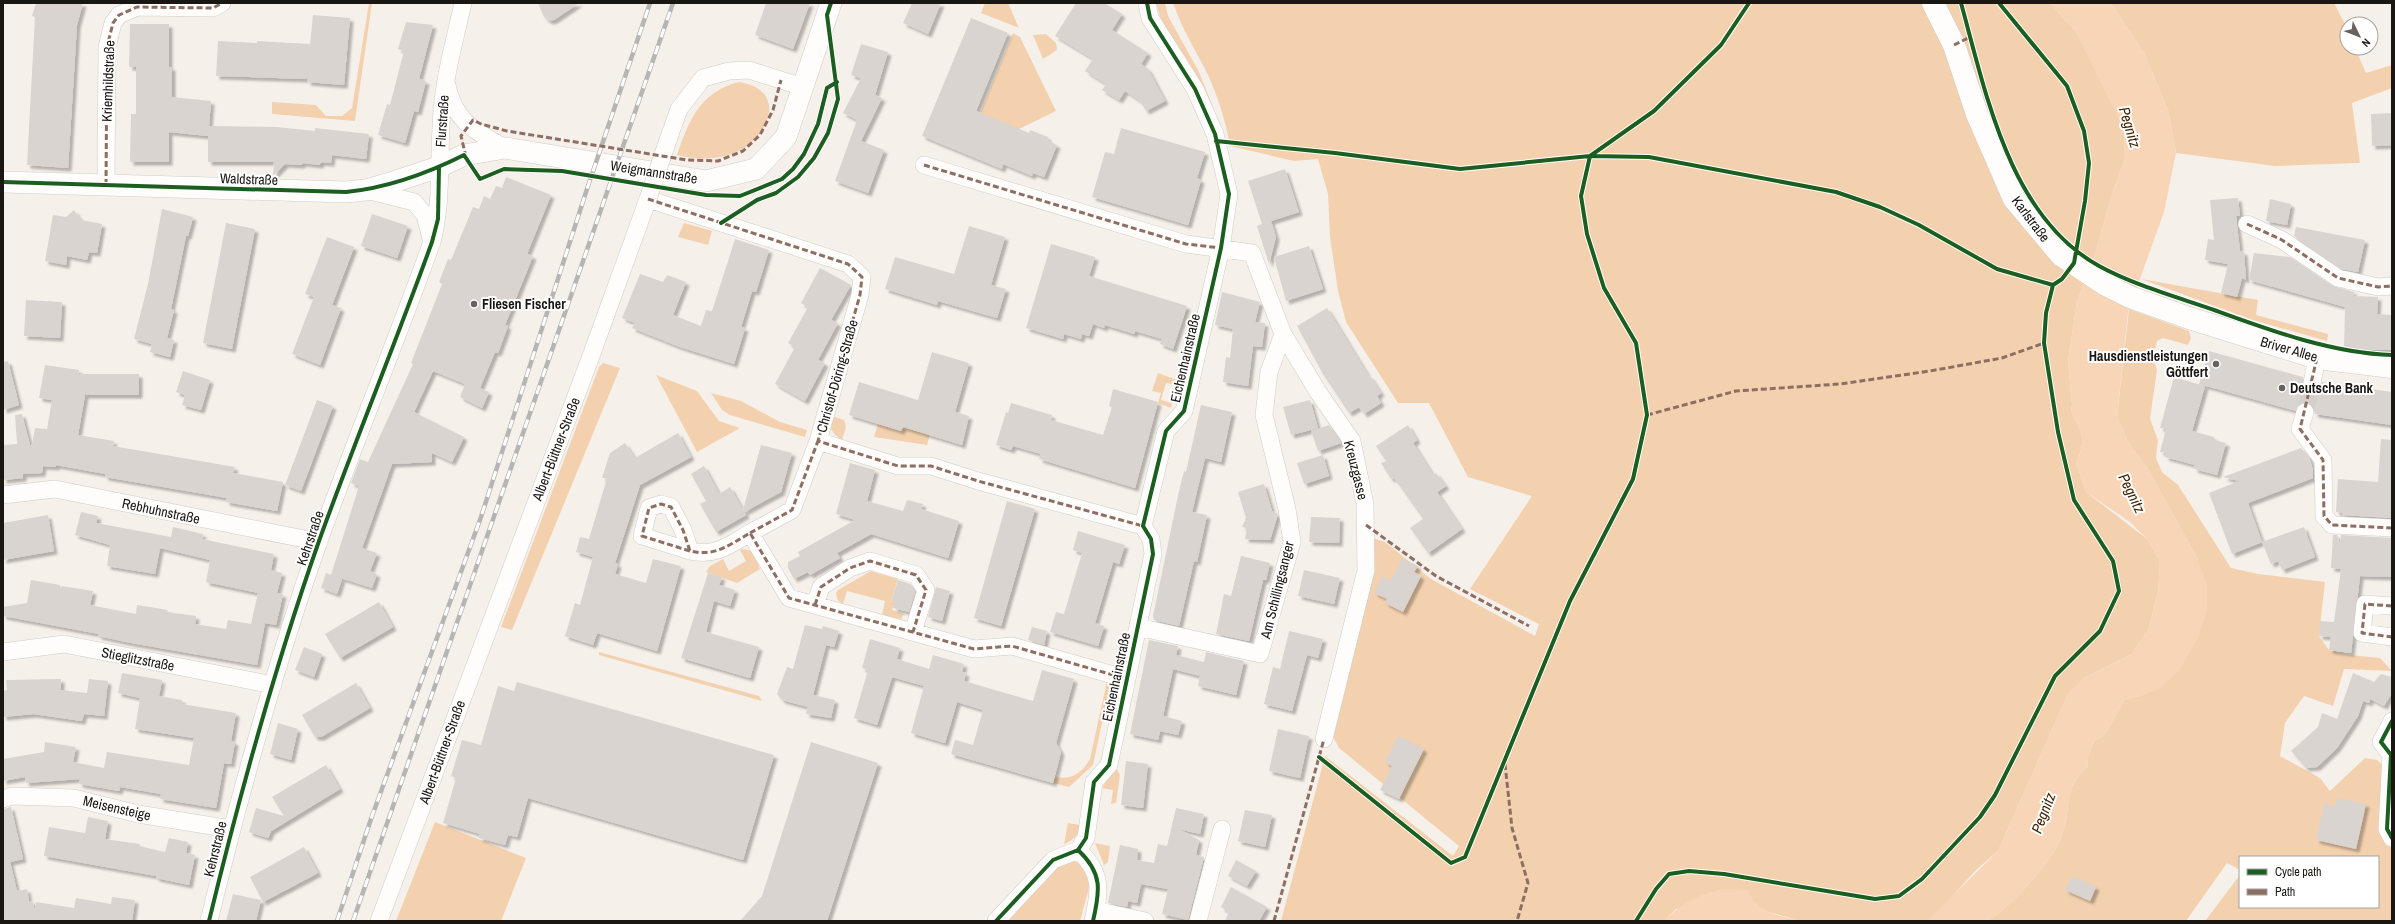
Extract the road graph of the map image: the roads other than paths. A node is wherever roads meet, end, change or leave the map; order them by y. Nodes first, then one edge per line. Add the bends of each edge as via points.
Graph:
1 (222, 3) edge
2 (464, 3) edge
3 (831, 3) edge
4 (1147, 3) edge
5 (1933, 3) edge
6 (446, 75) junction
7 (803, 87) junction
8 (505, 148) junction
9 (464, 155) joint
10 (924, 165) dead end
11 (440, 167) junction
12 (3, 182) edge
13 (106, 184) junction
14 (366, 190) junction
15 (648, 199) junction
16 (2247, 224) dead end
17 (432, 242) junction
18 (1221, 248) junction
19 (2392, 286) edge
20 (2189, 318) joint
21 (1284, 334) junction
22 (2318, 358) junction
23 (2392, 367) edge
24 (2312, 383) tunnel mouth
25 (2305, 412) tunnel mouth
26 (818, 441) junction
27 (3, 495) edge
28 (1143, 526) junction
29 (2392, 528) edge
30 (750, 534) junction
31 (319, 542) junction
32 (690, 551) dead end
33 (815, 605) junction
34 (2392, 606) edge
35 (1138, 627) junction
36 (913, 632) junction
37 (2392, 637) edge
38 (3, 652) edge
39 (1127, 679) junction
40 (273, 685) junction
41 (2392, 721) edge
42 (1324, 739) dead end
43 (3, 799) edge
44 (1222, 828) dead end
45 (231, 829) junction
46 (2392, 838) edge
47 (1078, 850) junction
48 (1094, 916) edge
49 (209, 921) edge
50 (379, 921) edge
51 (996, 921) edge
52 (1145, 921) edge
53 (1198, 921) edge

1 - 13 street, Kriemhildstraße via 213,8 137,7 124,11 113,22 107,47
2 - 6 street, Flurstraße
3 - 7 street, Weigmannstraße
4 - 18 street, Eichenhainstraße via 1150,18 1195,89 1215,134 1228,194
5 - 20 main road, Karlstraße via 1954,45 1978,114 2014,199 2052,246 2083,271 2106,285 2130,297
6 - 8 street, Flurstraße via 449,95 459,116 477,133
6 - 11 street, Flurstraße
7 - 8 street, Weigmannstraße via 786,137 756,169 706,181
7 - 15 street, Albert-Büttner-Straße, bridge via 749,70 729,71 704,78 679,108
8 - 9 street, Weigmannstraße
9 - 11 street, Waldstraße
10 - 18 street via 1186,244
11 - 14 street, Waldstraße
11 - 17 street, Kehrstraße via 438,219
12 - 13 street, Waldstraße
13 - 14 street, Waldstraße via 275,191
14 - 17 street via 414,202 426,215
15 - 26 street, Christof-Döring-Straße via 848,264 862,277 860,295
15 - 50 street, Albert-Büttner-Straße
16 - 19 street via 2282,240 2338,278 2378,287
17 - 31 street, Kehrstraße
18 - 21 street, Kreuzgasse via 1252,253
18 - 28 street, Eichenhainstraße via 1184,411 1166,430
20 - 22 main road, Briver Allee
21 - 35 street, Am Schillingsanger via 1269,372 1264,415 1287,509 1292,542 1260,654
21 - 42 street, Kreuzgasse via 1318,392 1352,442 1365,504 1366,570
22 - 23 main road, Briver Allee
22 - 24 street
25 - 29 street via 2300,429 2323,460 2324,516 2332,525
26 - 28 street, Christof-Döring-Straße via 898,466 931,466
26 - 30 street via 792,510
27 - 31 street, Rebhuhnstraße via 54,489
28 - 35 street, Eichenhainstraße via 1151,538 1153,554
30 - 32 street via 712,553
30 - 33 street via 789,598
31 - 40 street, Kehrstraße
33 - 36 street
33 - 36 street via 821,587 850,568 870,561 916,575 926,590
34 - 37 street via 2365,604 2362,633
35 - 39 street, Eichenhainstraße
36 - 39 street via 974,649 1012,646
38 - 40 street, Stieglitzstraße via 64,644
39 - 47 street, Eichenhainstraße via 1109,765 1094,782 1086,838
40 - 45 street, Kehrstraße
41 - 46 street via 2381,742 2391,755 2388,829
43 - 45 street, Meisensteige via 12,796 74,798 138,814
44 - 53 street
45 - 49 street, Kehrstraße
47 - 48 street via 1090,861 1099,889
47 - 51 street via 1053,860
48 - 52 street

